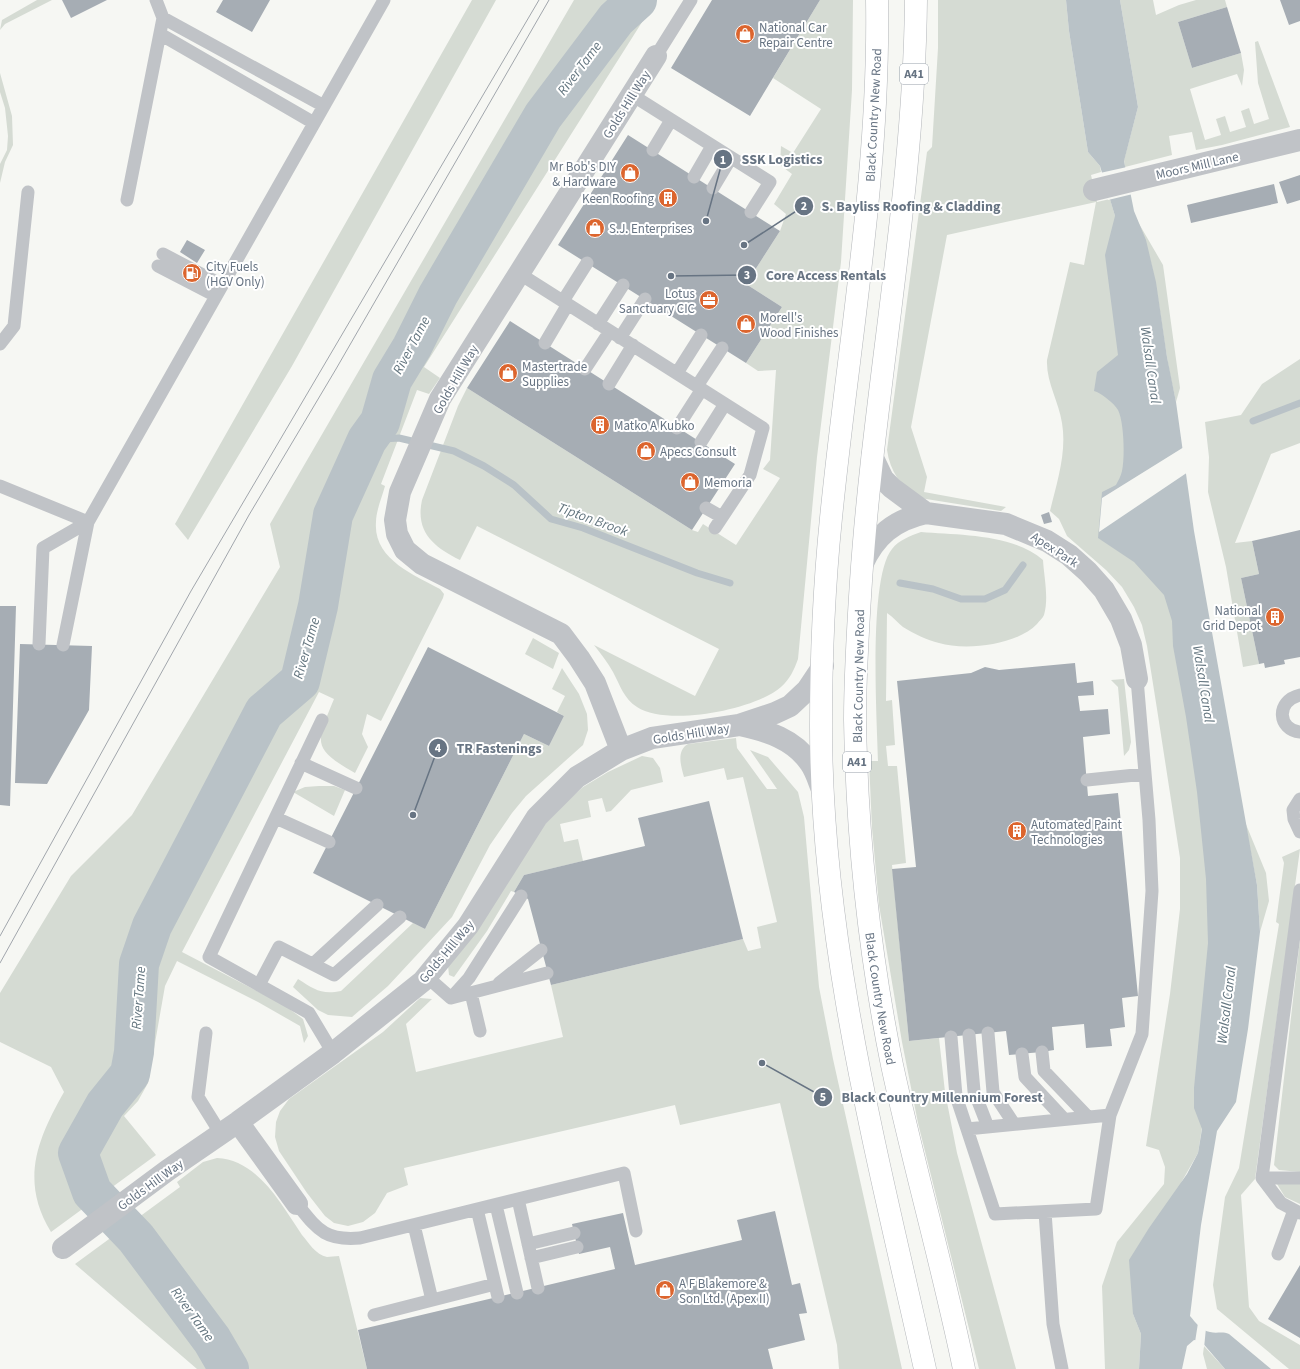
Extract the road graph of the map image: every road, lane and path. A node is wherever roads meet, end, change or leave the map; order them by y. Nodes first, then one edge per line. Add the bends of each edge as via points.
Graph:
1 (156, 0) edge
2 (384, 0) edge
3 (692, 0) edge
4 (877, 0) edge
5 (916, 0) edge
6 (163, 18) junction
7 (160, 34) junction
8 (656, 56) joint
9 (632, 95) junction
10 (324, 106) junction
11 (671, 120) junction
12 (314, 123) junction
13 (1300, 140) edge
14 (712, 146) junction
15 (653, 150) dead end
16 (731, 158) junction
17 (694, 177) dead end
18 (713, 188) dead end
19 (1094, 190) dead end
20 (28, 192) dead end
21 (127, 200) dead end
22 (751, 212) dead end
23 (160, 260) dead end
24 (587, 263) dead end
25 (520, 274) junction
26 (623, 286) dead end
27 (219, 291) junction
28 (645, 299) dead end
29 (565, 303) junction
30 (598, 324) junction
31 (615, 334) junction
32 (701, 335) dead end
33 (544, 343) dead end
34 (0, 344) edge
35 (632, 345) junction
36 (722, 348) dead end
37 (585, 369) dead end
38 (677, 374) junction
39 (609, 384) dead end
40 (699, 388) junction
41 (725, 404) junction
42 (677, 428) dead end
43 (701, 442) dead end
44 (872, 456) junction
45 (0, 486) edge
46 (706, 508) dead end
47 (926, 513) junction
48 (88, 522) junction
49 (862, 565) junction
50 (39, 644) dead end
51 (63, 645) dead end
52 (823, 666) junction
53 (1137, 680) joint
54 (1300, 695) edge
55 (322, 720) dead end
56 (739, 725) junction
57 (1300, 732) edge
58 (621, 750) junction
59 (302, 763) junction
60 (1145, 774) junction
61 (1087, 780) dead end
62 (356, 788) dead end
63 (824, 794) junction
64 (1300, 799) edge
65 (276, 818) junction
66 (1300, 832) edge
67 (329, 842) dead end
68 (1300, 890) edge
69 (521, 896) dead end
70 (377, 905) dead end
71 (400, 917) dead end
72 (541, 950) dead end
73 (313, 964) junction
74 (548, 973) dead end
75 (426, 976) junction
76 (259, 985) junction
77 (495, 987) junction
78 (471, 993) junction
79 (451, 998) junction
80 (480, 1031) dead end
81 (206, 1033) dead end
82 (988, 1033) dead end
83 (969, 1035) dead end
84 (950, 1037) dead end
85 (1042, 1052) dead end
86 (333, 1053) junction
87 (1022, 1054) dead end
88 (1110, 1115) junction
89 (1088, 1117) junction
90 (1064, 1119) junction
91 (1014, 1124) junction
92 (988, 1127) junction
93 (230, 1128) junction
94 (966, 1129) junction
95 (1262, 1178) junction
96 (1300, 1178) edge
97 (518, 1199) junction
98 (297, 1204) joint
99 (496, 1205) junction
100 (477, 1209) junction
101 (1045, 1212) junction
102 (1297, 1212) edge
103 (414, 1225) junction
104 (636, 1231) dead end
105 (574, 1233) dead end
106 (528, 1244) junction
107 (577, 1247) dead end
108 (63, 1248) dead end
109 (1278, 1254) dead end
110 (531, 1258) junction
111 (495, 1284) junction
112 (538, 1288) dead end
113 (517, 1293) dead end
114 (498, 1297) dead end
115 (432, 1300) junction
116 (374, 1315) dead end
117 (925, 1369) edge
118 (964, 1369) edge
119 (1062, 1369) edge

1 - 6 lane
2 - 10 lane
3 - 8 lane, Golds Hill Way
4 - 52 highway, Black Country New Road via 873,147 866,233 830,520
5 - 44 highway, Black Country New Road / A41 via 915,62 908,147
6 - 7 lane
6 - 10 lane
7 - 12 lane
7 - 21 lane
8 - 9 street, Golds Hill Way
9 - 11 lane
9 - 25 street, Golds Hill Way
10 - 12 lane
11 - 14 lane
11 - 15 lane
12 - 27 lane
13 - 19 street, Moors Mill Lane
14 - 16 lane
14 - 17 lane
16 - 18 lane
16 - 22 lane via 770,182
20 - 34 lane via 14,326
23 - 27 lane
24 - 29 lane
25 - 29 lane
25 - 58 street, Golds Hill Way via 440,399 400,492 395,520 397,534 405,550 422,564 561,634 595,683
26 - 30 lane
27 - 48 lane
28 - 31 lane
29 - 30 lane
29 - 33 lane
30 - 31 lane
31 - 35 lane
31 - 37 lane
32 - 38 lane
35 - 38 lane
35 - 39 lane
36 - 40 lane
38 - 40 lane
40 - 41 lane
40 - 42 lane
41 - 43 lane
41 - 46 lane via 763,428 750,475 719,523
44 - 47 street, Apex Park via 892,488
44 - 49 highway, Black Country New Road / A41
45 - 48 lane
47 - 49 street, Apex Park via 912,516 886,531 869,549
47 - 53 street, Apex Park via 1006,524 1047,541 1069,555 1104,590 1121,619 1131,645
48 - 50 lane via 43,548
48 - 51 lane
49 - 118 highway, Black Country New Road / A41 via 856,652 855,719 859,814 867,902 892,1064
52 - 56 street, Golds Hill Way via 807,690 790,706
52 - 63 highway, Black Country New Road via 821,726
53 - 60 lane
54 - 57 lane via 1287,700 1283,707 1283,716 1290,728
55 - 59 lane
56 - 58 street, Golds Hill Way via 652,738
56 - 63 street, Golds Hill Way via 767,731 802,752 811,764
58 - 75 street, Golds Hill Way via 577,777 537,817 468,926
59 - 62 lane
59 - 65 lane
60 - 61 lane
60 - 88 lane via 1152,891 1142,1034
63 - 117 highway, Black Country New Road via 836,939 850,1027
64 - 66 lane via 1293,810
65 - 67 lane
65 - 76 lane via 209,957
68 - 95 lane
69 - 79 lane via 469,978
70 - 73 lane
71 - 73 lane via 334,975
72 - 77 lane
73 - 76 lane via 279,947
74 - 77 lane
75 - 79 lane
75 - 86 street, Golds Hill Way
76 - 86 lane via 309,1013
77 - 78 lane
78 - 79 lane
78 - 80 lane
81 - 93 lane via 198,1097
82 - 91 lane via 993,1092
83 - 92 lane via 974,1091
84 - 94 lane via 956,1096
85 - 89 lane via 1044,1071
86 - 93 street, Golds Hill Way
87 - 90 lane via 1025,1077
88 - 89 lane
88 - 101 lane via 1096,1210
89 - 90 lane
90 - 91 lane
91 - 92 lane
92 - 94 lane
93 - 98 street
93 - 108 street, Golds Hill Way via 168,1170
94 - 101 lane via 995,1214
95 - 96 lane
95 - 102 lane via 1281,1203
97 - 99 lane
97 - 104 lane via 624,1174
97 - 106 lane
98 - 103 lane via 314,1225 328,1236 344,1239 360,1238
99 - 100 lane
99 - 113 lane
100 - 103 lane
100 - 111 lane
101 - 119 lane via 1053,1324
102 - 109 lane
103 - 115 lane
105 - 106 lane
106 - 110 lane
107 - 110 lane
110 - 112 lane
111 - 114 lane
111 - 115 lane
115 - 116 lane

